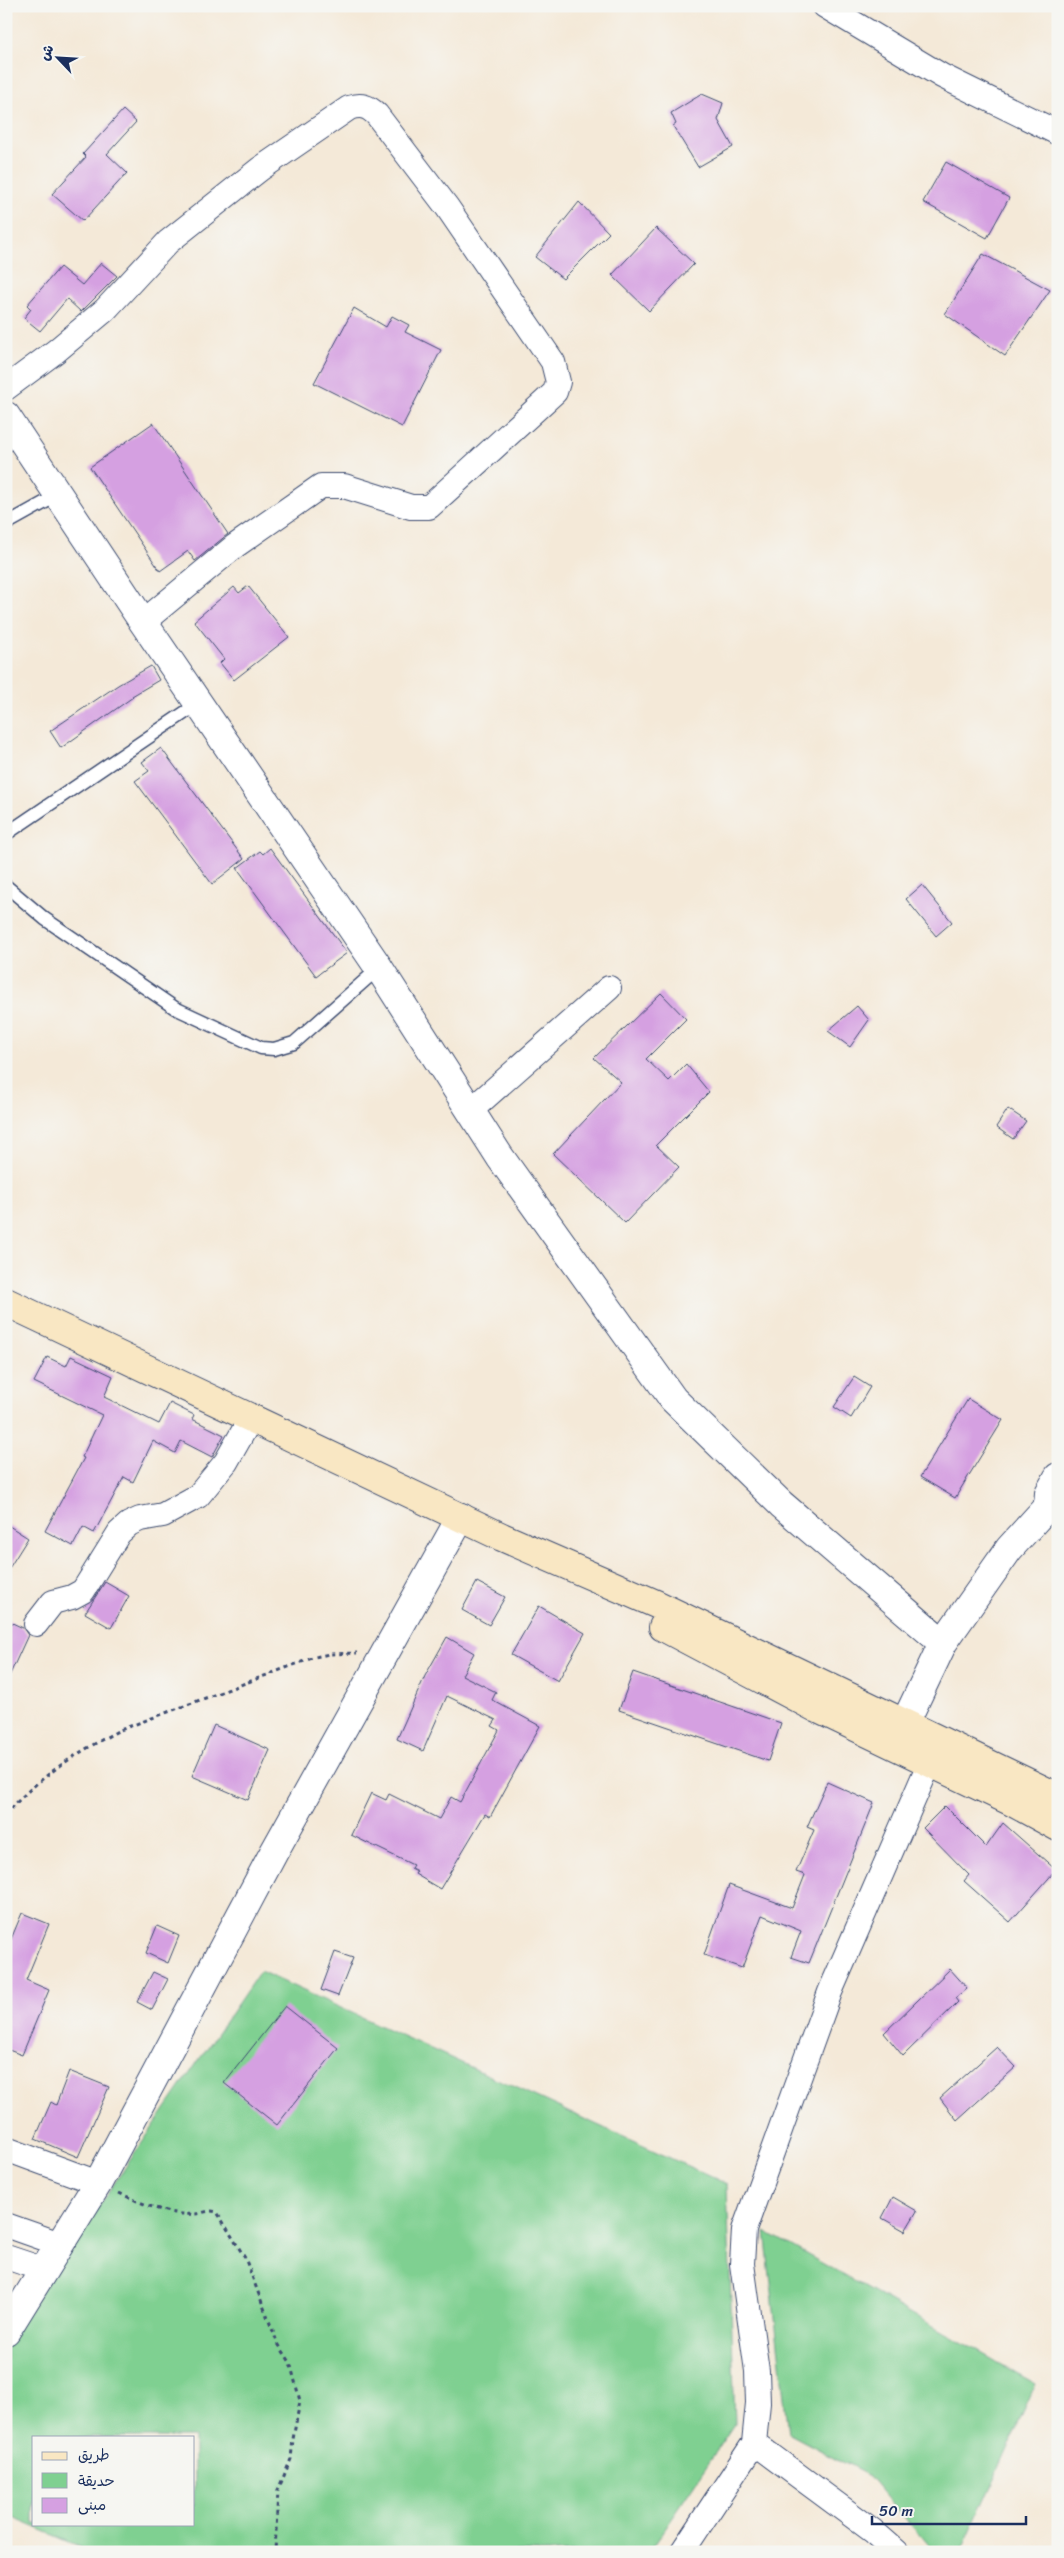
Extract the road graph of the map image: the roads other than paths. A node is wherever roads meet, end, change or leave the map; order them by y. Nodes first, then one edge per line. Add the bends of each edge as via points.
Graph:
1 (825, 6) edge
2 (1057, 132) edge
3 (6, 388) edge
4 (6, 416) edge
5 (58, 495) junction
6 (6, 524) edge
7 (143, 622) junction
8 (199, 704) junction
9 (6, 834) edge
10 (6, 886) edge
11 (379, 968) junction
12 (609, 988) dead end
13 (470, 1111) junction
14 (8, 1306) edge
15 (252, 1418) junction
16 (1058, 1477) edge
17 (1053, 1506) edge
18 (461, 1517) junction
19 (36, 1624) dead end
20 (943, 1643) junction
21 (899, 1736) junction
22 (929, 1764) junction
23 (1058, 1797) edge
24 (1058, 1827) edge
25 (6, 2148) edge
26 (98, 2183) junction
27 (6, 2225) edge
28 (60, 2244) junction
29 (6, 2256) edge
30 (44, 2270) junction
31 (6, 2331) edge
32 (754, 2442) junction
33 (682, 2552) edge
34 (897, 2552) edge

1 - 2 street via 942,76
3 - 7 street via 105,310 168,242 260,169 356,106 364,106 377,115 447,207 553,362 558,382 555,392 429,507 411,507 344,486 321,486 242,540
4 - 5 street
5 - 6 lane
5 - 7 street
7 - 8 street
8 - 9 lane
8 - 11 street
10 - 11 lane via 45,919 175,1008 261,1048 274,1049 294,1043
11 - 13 street
12 - 13 street
13 - 20 street via 673,1398 781,1504
14 - 15 main road
15 - 18 main road
15 - 19 street via 226,1462 198,1496 163,1515 129,1524 83,1591 53,1602
16 - 17 street via 1049,1493
17 - 20 street via 1009,1549
18 - 21 main road via 635,1594
18 - 26 street via 274,1852
20 - 21 street
21 - 22 main road
21 - 23 main road
22 - 24 main road
22 - 32 street via 830,1992 744,2230 742,2264 757,2371
25 - 26 street
26 - 28 street
27 - 28 street
28 - 30 street
29 - 30 street
30 - 31 street
32 - 33 street
32 - 34 street

